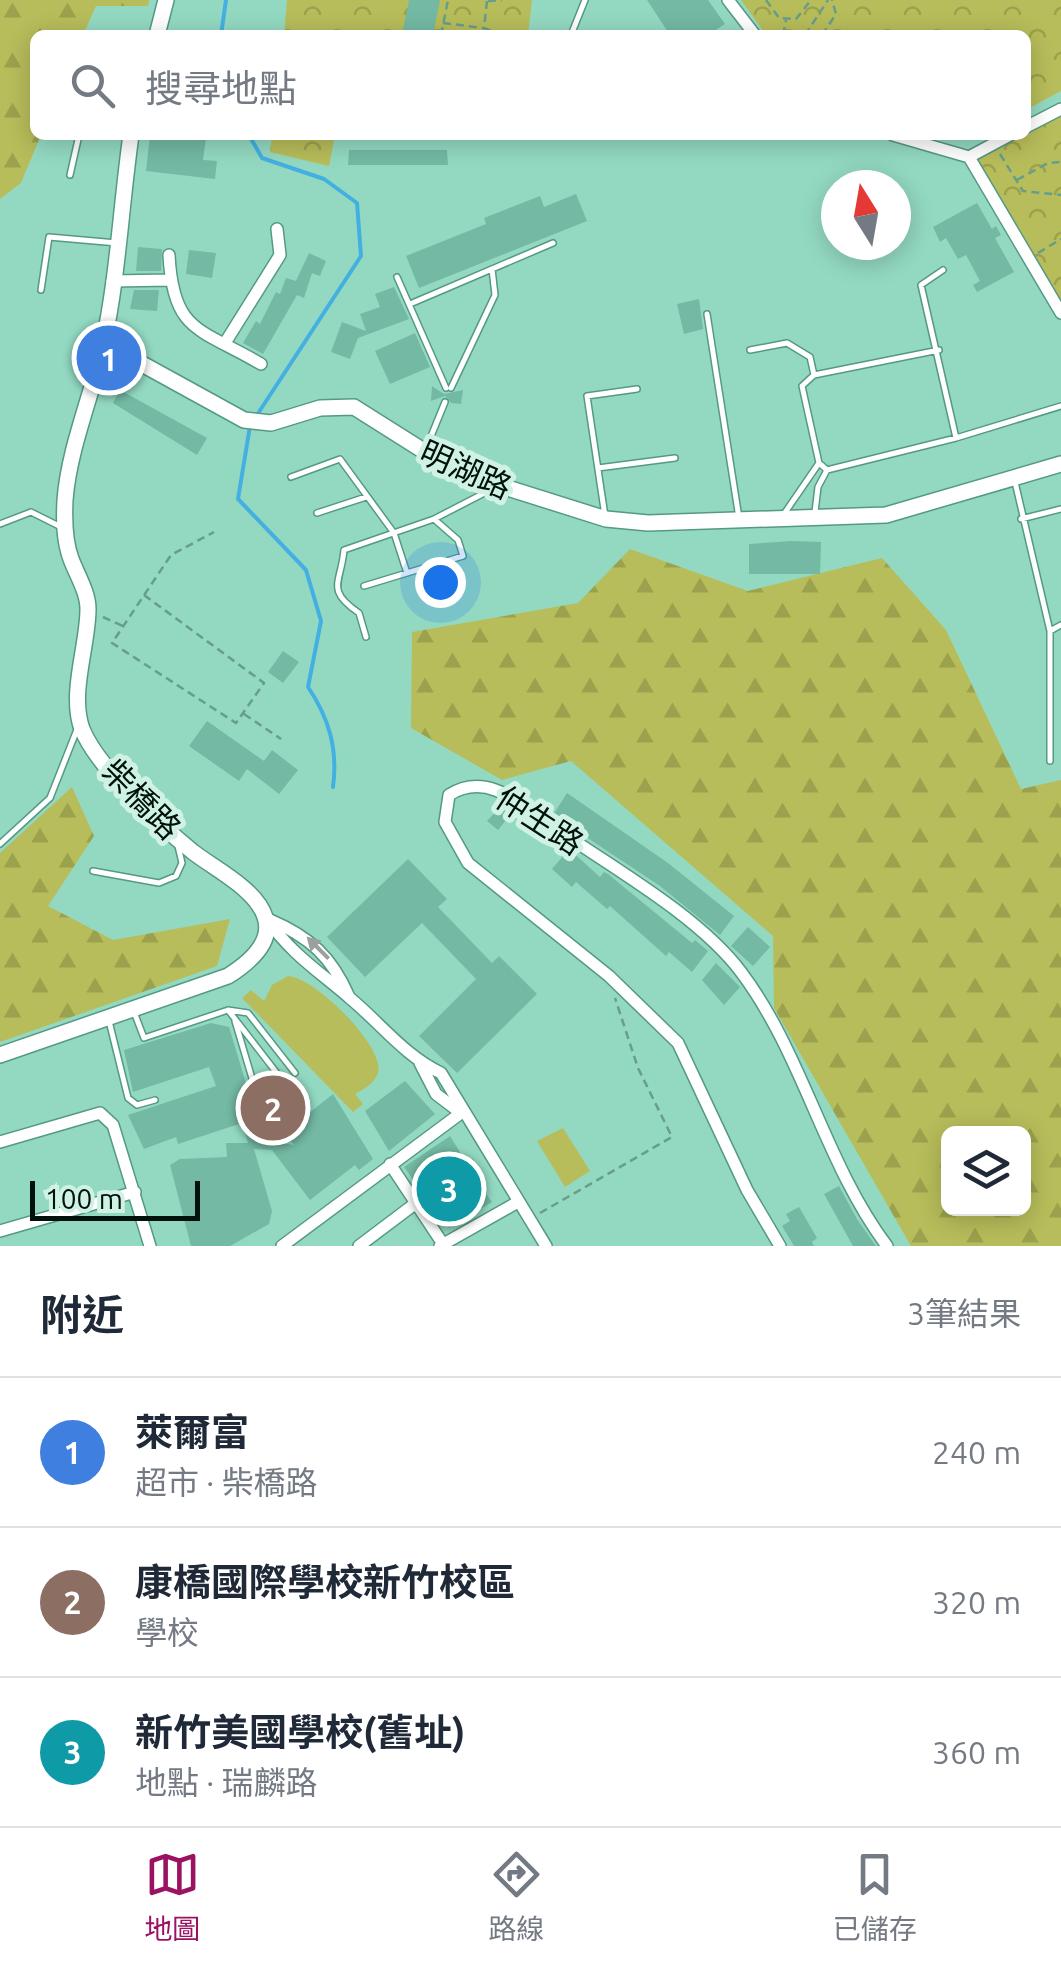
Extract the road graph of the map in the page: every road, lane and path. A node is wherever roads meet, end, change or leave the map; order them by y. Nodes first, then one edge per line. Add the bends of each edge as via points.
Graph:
1 (166, 0) edge
2 (448, 0) edge
3 (486, 0) edge
4 (502, 0) edge
5 (584, 0) edge
6 (728, 0) edge
7 (766, 0) edge
8 (811, 0) edge
9 (830, 0) edge
10 (786, 18) junction
11 (444, 23) junction
12 (484, 28) junction
13 (158, 30) edge
14 (442, 30) edge
15 (489, 30) edge
16 (573, 30) edge
17 (751, 30) edge
18 (784, 30) edge
19 (809, 30) edge
20 (825, 30) edge
21 (1061, 109) edge
22 (1031, 124) edge
23 (78, 140) edge
24 (127, 140) edge
25 (910, 140) edge
26 (1000, 140) edge
27 (996, 149) dead end
28 (968, 157) junction
29 (1061, 162) edge
30 (70, 175) dead end
31 (1016, 180) junction
32 (1061, 196) edge
33 (277, 229) dead end
34 (1061, 239) edge
35 (117, 243) junction
36 (554, 243) dead end
37 (1037, 254) dead end
38 (169, 255) dead end
39 (492, 269) junction
40 (944, 270) dead end
41 (398, 276) dead end
42 (112, 280) junction
43 (170, 280) junction
44 (42, 290) dead end
45 (410, 304) junction
46 (1061, 313) edge
47 (708, 314) dead end
48 (104, 343) junction
49 (226, 343) junction
50 (750, 350) dead end
51 (939, 350) junction
52 (261, 364) dead end
53 (814, 375) junction
54 (636, 389) dead end
55 (445, 402) dead end
56 (1061, 406) edge
57 (956, 438) junction
58 (424, 454) junction
59 (675, 458) dead end
60 (819, 463) junction
61 (1061, 464) edge
62 (598, 468) junction
63 (827, 470) junction
64 (290, 477) dead end
65 (1015, 479) junction
66 (499, 486) junction
67 (366, 497) junction
68 (1061, 509) edge
69 (317, 513) dead end
70 (434, 519) junction
71 (1021, 519) junction
72 (606, 520) junction
73 (814, 520) junction
74 (739, 521) junction
75 (780, 521) junction
76 (0, 524) edge
77 (64, 529) junction
78 (214, 532) dead end
79 (394, 532) junction
80 (407, 573) junction
81 (364, 586) dead end
82 (144, 595) junction
83 (88, 610) junction
84 (1061, 625) edge
85 (123, 626) junction
86 (1050, 631) junction
87 (366, 637) dead end
88 (242, 713) junction
89 (80, 725) junction
90 (281, 738) dead end
91 (1050, 761) dead end
92 (176, 836) junction
93 (0, 844) edge
94 (93, 871) dead end
95 (267, 920) junction
96 (609, 976) junction
97 (349, 997) junction
98 (133, 1009) junction
99 (228, 1010) junction
100 (108, 1018) junction
101 (235, 1021) junction
102 (0, 1055) edge
103 (295, 1074) dead end
104 (155, 1100) dead end
105 (461, 1113) junction
106 (0, 1142) edge
107 (390, 1164) junction
108 (135, 1192) junction
109 (518, 1202) junction
110 (416, 1203) junction
111 (530, 1219) junction
112 (0, 1232) edge
113 (441, 1245) edge
114 (150, 1246) edge
115 (282, 1246) edge
116 (359, 1246) edge
117 (546, 1246) edge
118 (780, 1246) edge
119 (887, 1246) edge

1 - 13 main road
2 - 11 path
3 - 4 path
3 - 12 path
5 - 16 lane
6 - 17 street
7 - 10 path
8 - 10 path via 796,19
9 - 19 path
9 - 20 path via 836,14
10 - 18 path
11 - 12 path
11 - 14 path
12 - 15 path
21 - 22 street
23 - 30 lane
24 - 35 main road
25 - 28 street
26 - 28 street
27 - 31 path
28 - 46 street
29 - 31 path
31 - 32 path via 1030,195
33 - 49 street via 280,255
34 - 37 path
35 - 42 main road
35 - 44 lane via 49,237
36 - 39 lane
38 - 43 street
39 - 45 lane
39 - 45 lane via 494,295 448,388
40 - 51 lane via 921,285
41 - 45 lane
42 - 43 street
42 - 48 main road
43 - 49 street via 184,319
47 - 74 lane
48 - 58 main road, 明湖路 via 244,420 262,423 354,406
48 - 77 main road, 柴橋路 via 66,494
49 - 52 street
50 - 53 lane via 788,343 810,357
51 - 53 lane
51 - 57 lane
53 - 60 lane via 802,386
54 - 62 lane via 587,396
55 - 58 lane
56 - 57 lane
57 - 63 lane
58 - 66 main road, 明湖路
59 - 62 lane
60 - 63 lane
60 - 75 lane
61 - 65 main road, 明湖路
62 - 72 lane
63 - 73 lane
64 - 67 lane via 340,459
65 - 71 lane
65 - 73 main road, 明湖路 via 886,514
66 - 70 lane
66 - 72 main road, 明湖路
67 - 69 lane
67 - 79 lane
68 - 71 lane
70 - 79 lane
70 - 80 lane via 458,540 463,556
71 - 86 lane
72 - 74 main road, 明湖路
73 - 75 main road, 明湖路
74 - 75 main road, 明湖路
76 - 77 lane via 31,512
77 - 83 main road, 柴橋路
78 - 82 path via 171,556
79 - 80 lane
79 - 87 lane via 344,550 335,582 340,600 359,612
80 - 81 lane
82 - 85 path
82 - 88 path via 264,683
83 - 85 path
83 - 89 main road, 柴橋路
84 - 86 lane
85 - 88 path via 112,643 236,723
86 - 91 lane
88 - 90 path
89 - 92 main road, 柴橋路
89 - 93 lane via 50,798
92 - 94 lane via 182,863 176,876 159,883
92 - 95 main road, 柴橋路 via 256,900
95 - 97 street via 288,950
97 -> 95 street via 335,966 304,934
95 - 98 main road via 264,942 250,962
96 - 111 path via 638,1068 672,1137
96 - 118 street, 仲生路 via 678,1042 746,1190
96 - 119 street, 仲生路 via 468,863 445,822 449,795 489,785 518,802 673,909 740,970
97 - 105 street via 420,1063 436,1094
98 - 99 lane via 144,1038
98 - 100 main road
99 - 101 lane
99 - 103 lane via 248,1013
100 - 102 main road
100 - 104 lane via 128,1098 137,1105
101 - 101 lane via 266,1122 282,1127 297,1117 300,1103
105 - 107 street
105 - 109 street
106 - 108 street via 100,1114 113,1125
107 - 110 street
107 - 115 street
108 - 112 street
108 - 114 street
109 - 111 street
109 - 113 street
110 - 113 street
110 - 116 street
111 - 117 street

